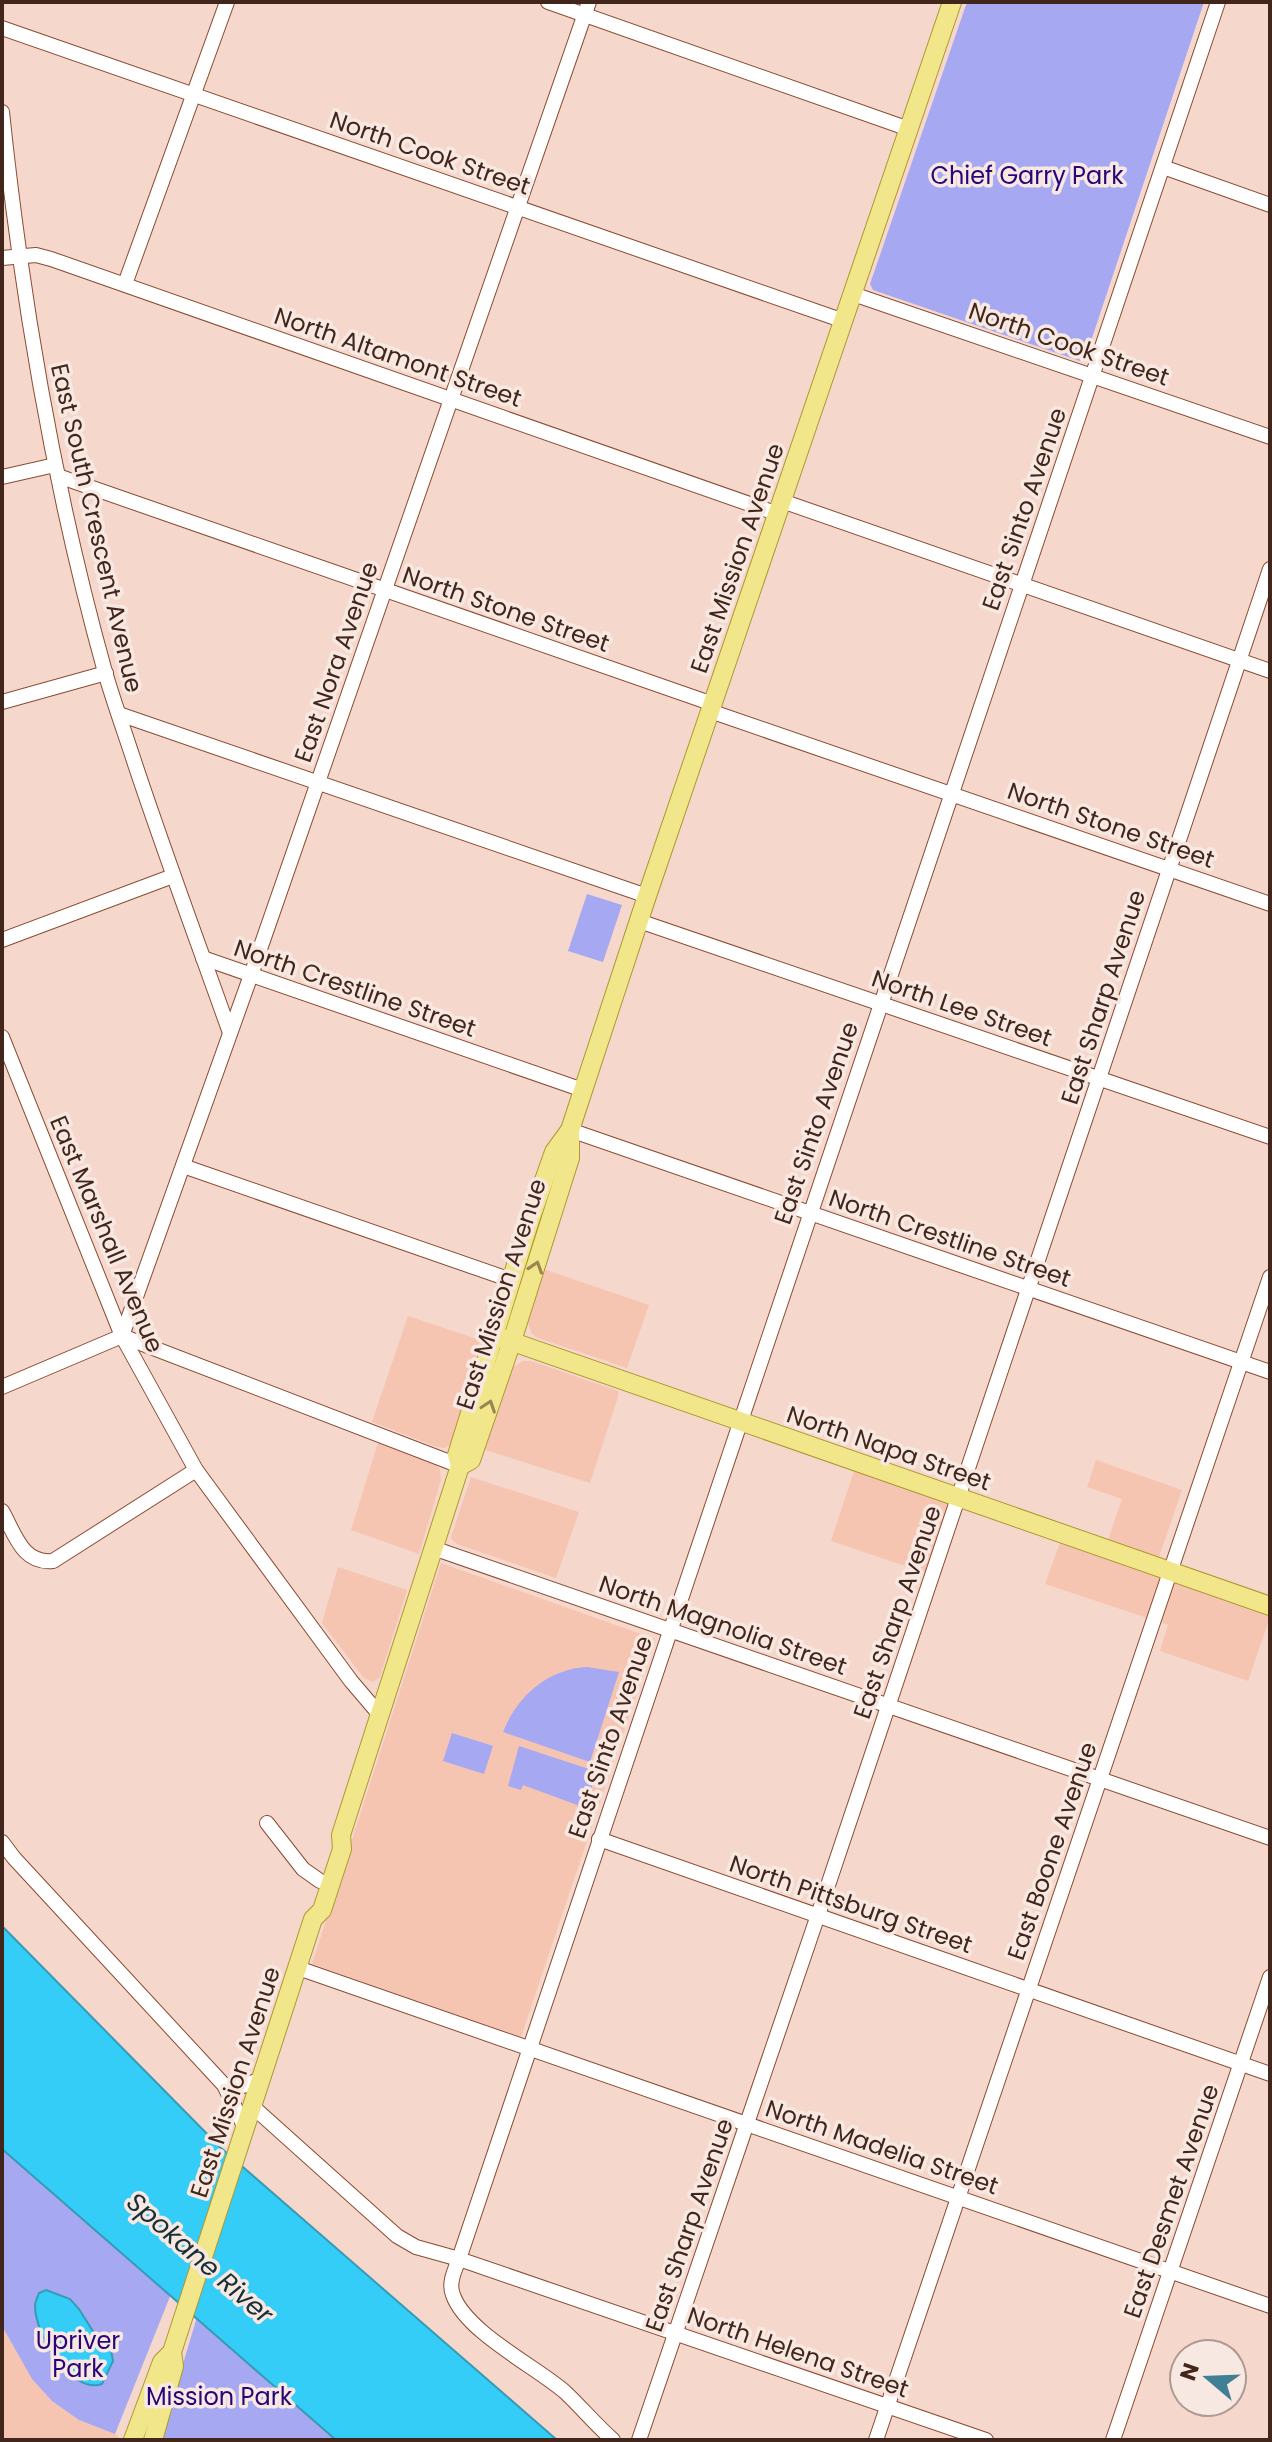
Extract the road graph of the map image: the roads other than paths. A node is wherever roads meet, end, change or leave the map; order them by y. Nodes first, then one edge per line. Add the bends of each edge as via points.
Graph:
1 (227, 2) edge
2 (548, 2) edge
3 (952, 2) edge
4 (1218, 2) edge
5 (587, 8) edge
6 (2, 28) edge
7 (195, 94) junction
8 (2, 112) edge
9 (909, 129) junction
10 (1163, 167) junction
11 (1270, 205) edge
12 (517, 207) junction
13 (19, 255) junction
14 (2, 258) edge
15 (125, 284) junction
16 (853, 294) junction
17 (844, 321) junction
18 (1092, 376) junction
19 (452, 400) junction
20 (1270, 437) edge
21 (57, 471) junction
22 (2, 477) edge
23 (780, 507) junction
24 (1270, 569) edge
25 (1021, 584) junction
26 (384, 590) junction
27 (1239, 661) junction
28 (1270, 671) edge
29 (106, 673) junction
30 (2, 702) edge
31 (711, 708) junction
32 (119, 714) junction
33 (317, 783) junction
34 (952, 794) junction
35 (1169, 869) junction
36 (173, 876) junction
37 (647, 896) junction
38 (1270, 904) edge
39 (639, 921) junction
40 (2, 940) edge
41 (203, 958) junction
42 (251, 975) junction
43 (881, 1003) junction
44 (230, 1033) junction
45 (2, 1037) edge
46 (6, 1062) edge
47 (1099, 1079) junction
48 (583, 1090) junction
49 (570, 1130) junction
50 (1270, 1137) edge
51 (183, 1166) junction
52 (809, 1212) junction
53 (1270, 1277) edge
54 (511, 1280) junction
55 (1029, 1288) junction
56 (493, 1335) junction
57 (122, 1336) junction
58 (512, 1341) junction
59 (1240, 1362) junction
60 (1270, 1372) edge
61 (2, 1387) edge
62 (740, 1421) junction
63 (460, 1466) junction
64 (196, 1470) junction
65 (959, 1497) junction
66 (2, 1511) edge
67 (433, 1548) junction
68 (1170, 1570) junction
69 (1270, 1606) edge
70 (669, 1630) junction
71 (888, 1706) junction
72 (380, 1715) junction
73 (1100, 1779) junction
74 (267, 1823) dead end
75 (341, 1835) junction
76 (1270, 1838) edge
77 (599, 1839) junction
78 (2, 1842) edge
79 (320, 1881) junction
80 (818, 1915) junction
81 (313, 1919) junction
82 (298, 1968) junction
83 (1270, 1977) edge
84 (1029, 1989) junction
85 (528, 2048) junction
86 (1241, 2064) junction
87 (1270, 2074) edge
88 (261, 2079) junction
89 (224, 2085) junction
90 (252, 2106) junction
91 (746, 2124) junction
92 (244, 2130) junction
93 (959, 2197) junction
94 (459, 2259) junction
95 (1170, 2271) junction
96 (1270, 2306) edge
97 (676, 2333) junction
98 (173, 2350) junction
99 (888, 2406) junction
100 (133, 2440) edge
101 (153, 2440) edge
102 (613, 2440) edge
103 (639, 2440) edge
104 (876, 2440) edge
105 (986, 2440) edge
106 (1113, 2440) edge

1 - 7 street
2 - 5 street
3 - 9 main road, East Mission Avenue
4 - 10 street, East Sinto Avenue
5 - 9 street
5 - 12 street, East Nora Avenue
6 - 7 street, North Cook Street
7 - 12 street, North Cook Street
7 - 15 street
8 - 13 street, East South Crescent Avenue
9 - 16 main road, East Mission Avenue
10 - 11 street
10 - 18 street, East Sinto Avenue
12 - 17 street, North Cook Street
12 - 19 street, East Nora Avenue
13 - 14 street, North Altamont Street
13 - 15 street, North Altamont Street via 36,255
13 - 21 street, East South Crescent Avenue
15 - 19 street, North Altamont Street
16 - 17 main road, East Mission Avenue
16 - 18 street, North Cook Street
17 - 23 main road, East Mission Avenue
18 - 20 street, North Cook Street
18 - 25 street, East Sinto Avenue
19 - 23 street, North Altamont Street
19 - 26 street, East Nora Avenue
21 - 22 street
21 - 26 street, North Stone Street
21 - 29 street, East South Crescent Avenue
23 - 25 street, North Altamont Street
23 - 31 main road, East Mission Avenue
24 - 27 street, East Sharp Avenue
25 - 27 street, North Altamont Street
25 - 34 street, East Sinto Avenue
26 - 31 street, North Stone Street
26 - 33 street, East Nora Avenue
27 - 28 street, North Altamont Street
27 - 35 street, East Sharp Avenue
29 - 30 street
29 - 32 street, East South Crescent Avenue
31 - 34 street, North Stone Street
31 - 37 main road, East Mission Avenue
32 - 33 street
32 - 36 street, East South Crescent Avenue
33 - 37 street
33 - 42 street, East Nora Avenue
34 - 35 street, North Stone Street
34 - 43 street, East Sinto Avenue
35 - 38 street, North Stone Street
35 - 47 street, East Sharp Avenue
36 - 40 street
36 - 41 street, East South Crescent Avenue
37 - 39 main road, East Mission Avenue
39 - 43 street, North Lee Street
39 - 48 main road, East Mission Avenue
41 - 42 street, North Crestline Street
41 - 44 street, East South Crescent Avenue
42 - 44 street, East Nora Avenue
42 - 48 street, North Crestline Street
43 - 47 street, North Lee Street
43 - 52 street, East Sinto Avenue
44 - 51 street, East Nora Avenue
45 - 46 street, East Marshall Avenue
46 - 57 street, East Marshall Avenue
47 - 50 street, North Lee Street
47 - 55 street, East Sharp Avenue
48 - 49 main road, East Mission Avenue
49 - 52 street, North Crestline Street
49 - 54 main road, East Mission Avenue via 554,1152
58 -> 49 main road, East Mission Avenue via 570,1158
51 - 54 street
51 - 57 street, East Nora Avenue
52 - 55 street, North Crestline Street
52 - 62 street, East Sinto Avenue
53 - 59 street, East Boone Avenue
54 - 56 main road, East Mission Avenue
55 - 59 street, North Crestline Street
55 - 65 street, East Sharp Avenue
56 - 58 main road, North Napa Street
56 - 63 main road, East Mission Avenue via 457,1455
57 - 61 street
57 - 63 street
57 - 64 street, East Marshall Avenue
58 - 62 main road, North Napa Street
63 -> 58 main road, East Mission Avenue via 471,1460
59 - 60 street, North Crestline Street
59 - 68 street, East Boone Avenue
62 - 65 main road, North Napa Street
62 - 70 street, East Sinto Avenue
63 - 67 main road, East Mission Avenue
64 - 66 street via 53,1561 40,1562 26,1554
64 - 72 street, East Marshall Avenue
65 - 68 main road, North Napa Street
65 - 71 street, East Sharp Avenue
67 - 70 street, North Magnolia Street
67 - 72 main road, East Mission Avenue
68 - 69 main road, North Napa Street
68 - 73 street, East Boone Avenue
70 - 71 street, North Magnolia Street
70 - 77 street, East Sinto Avenue
71 - 73 street, North Magnolia Street
71 - 80 street, East Sharp Avenue
72 - 75 main road, East Mission Avenue
73 - 76 street, North Magnolia Street
73 - 84 street, East Boone Avenue
74 - 79 street via 303,1869
75 - 79 main road, East Mission Avenue via 331,1845
75 - 81 main road, East Mission Avenue via 342,1849 322,1910
77 - 80 street, North Pittsburg Street
77 - 85 street, East Sinto Avenue
78 - 89 street
79 - 81 main road, East Mission Avenue via 311,1906
80 - 84 street, North Pittsburg Street
80 - 91 street, East Sharp Avenue
81 - 82 main road, East Mission Avenue
82 - 85 street, North Madelia Street
82 - 88 main road, East Mission Avenue
83 - 86 street, East Desmet Avenue
84 - 86 street, North Pittsburg Street
84 - 93 street, East Boone Avenue
85 - 91 street, North Madelia Street
85 - 94 street, East Sinto Avenue
86 - 87 street, North Pittsburg Street
86 - 95 street, East Desmet Avenue
88 - 89 street via 243,2086
88 - 90 main road, East Mission Avenue
89 - 92 street
90 - 92 main road, East Mission Avenue
90 - 94 street, North Helena Street via 397,2236
91 - 93 street, North Madelia Street
91 - 97 street, East Sharp Avenue
92 - 98 main road, East Mission Avenue
93 - 95 street, North Madelia Street
93 - 99 street, East Boone Avenue
94 - 97 street, North Helena Street
94 - 102 street, East Sinto Avenue via 451,2289 465,2313 564,2392
95 - 96 street, North Madelia Street
95 - 106 street, East Desmet Avenue
97 - 99 street, North Helena Street
97 - 103 street, East Sharp Avenue
98 - 100 main road, East Mission Avenue via 162,2362
98 - 101 main road, East Mission Avenue via 174,2366
99 - 104 street, East Boone Avenue
99 - 105 street, North Helena Street

